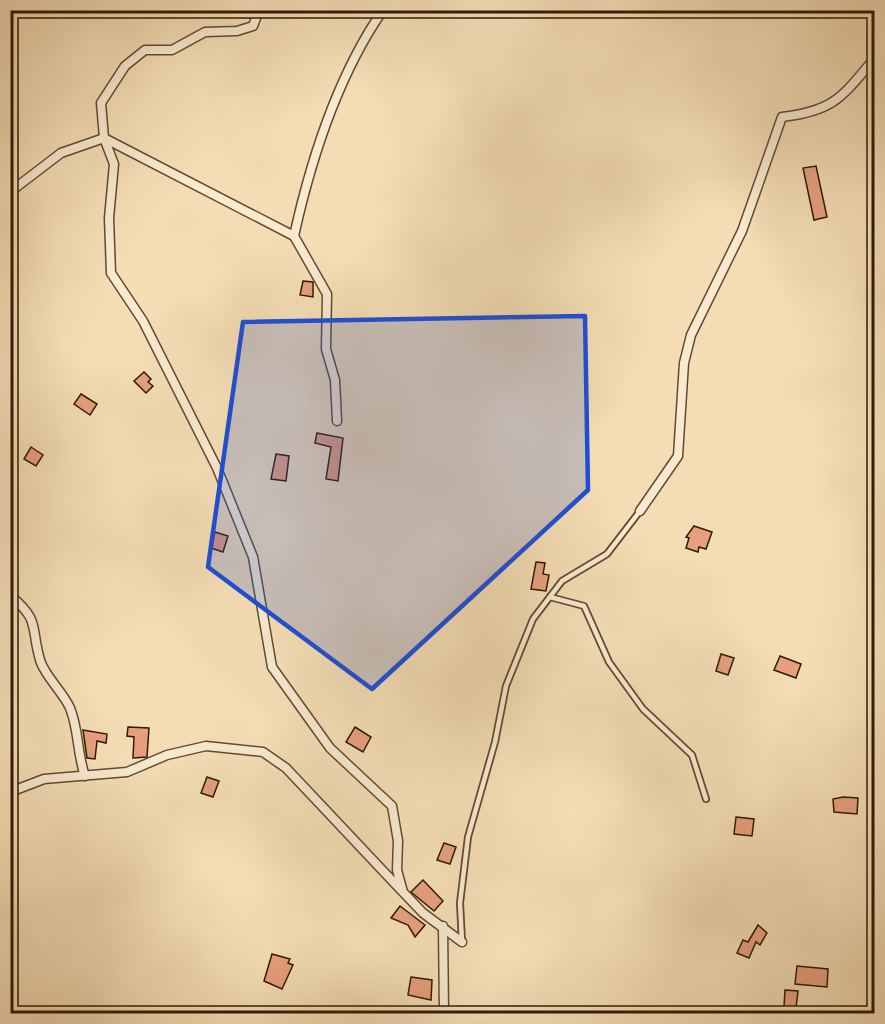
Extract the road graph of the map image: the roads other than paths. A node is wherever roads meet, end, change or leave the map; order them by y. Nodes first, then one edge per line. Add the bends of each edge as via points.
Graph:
1 (259, 10) edge
2 (383, 10) edge
3 (874, 59) edge
4 (104, 138) junction
5 (10, 192) edge
6 (294, 236) junction
7 (337, 421) dead end
8 (640, 511) joint
9 (10, 595) edge
10 (549, 597) junction
11 (85, 776) junction
12 (10, 792) edge
13 (706, 798) dead end
14 (403, 891) junction
15 (443, 926) junction
16 (462, 942) joint
17 (444, 1014) edge

1 - 4 street via 253,26 205,32 172,50 146,50 124,66 101,103
2 - 6 street via 356,52 307,174
3 - 8 street via 842,98 811,114 782,117 742,231 691,335 684,363 678,456
4 - 5 street via 61,153
4 - 6 street
4 - 14 street via 114,164 109,218 111,273 143,321 217,468 253,556 272,667 330,748 392,806 398,841 397,870
6 - 7 street via 327,294 326,349 335,380
8 - 10 lane via 607,554 562,581
9 - 11 street via 30,612 40,663 70,708
10 - 13 lane via 584,606 609,662 643,709 692,755
10 - 16 lane via 532,619 506,686 468,837 460,903
11 - 12 street via 44,779
11 - 14 street via 127,772 167,755 206,746 262,752 286,768
14 - 15 street via 423,913
15 - 16 street
15 - 17 street

